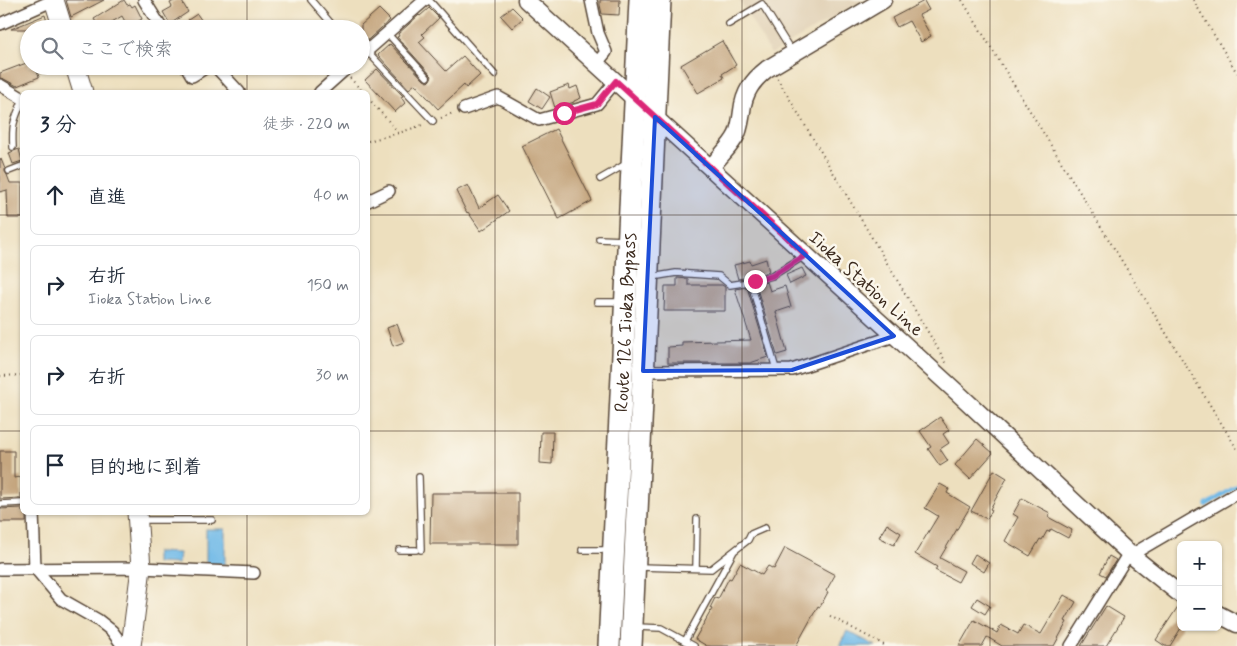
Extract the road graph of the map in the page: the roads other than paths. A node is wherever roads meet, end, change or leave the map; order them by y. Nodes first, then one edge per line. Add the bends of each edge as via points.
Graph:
1 (54, 0) edge
2 (144, 0) edge
3 (312, 0) edge
4 (425, 0) edge
5 (429, 0) edge
6 (526, 0) edge
7 (592, 0) edge
8 (640, 0) edge
9 (660, 0) edge
10 (883, 0) edge
11 (60, 20) edge
12 (156, 20) edge
13 (329, 20) edge
14 (0, 24) edge
15 (729, 24) dead end
16 (387, 33) junction
17 (370, 48) edge
18 (793, 54) junction
19 (370, 59) edge
20 (596, 64) junction
21 (78, 75) edge
22 (223, 75) edge
23 (340, 75) edge
24 (495, 75) dead end
25 (427, 77) dead end
26 (616, 81) junction
27 (0, 85) edge
28 (82, 90) edge
29 (237, 90) edge
30 (322, 90) edge
31 (20, 97) edge
32 (635, 99) junction
33 (20, 106) edge
34 (464, 109) road end
35 (655, 117) junction
36 (433, 121) road end
37 (13, 147) dead end
38 (632, 160) junction
39 (20, 167) edge
40 (711, 168) junction
41 (9, 171) dead end
42 (600, 179) dead end
43 (389, 191) dead end
44 (370, 199) edge
45 (599, 239) dead end
46 (629, 240) junction
47 (806, 255) junction
48 (648, 278) junction
49 (752, 287) dead end
50 (597, 302) dead end
51 (626, 302) junction
52 (894, 336) junction
53 (776, 369) junction
54 (643, 370) junction
55 (419, 477) dead end
56 (1237, 493) edge
57 (20, 503) edge
58 (0, 504) edge
59 (33, 515) edge
60 (138, 516) edge
61 (697, 519) dead end
62 (212, 520) dead end
63 (765, 528) dead end
64 (399, 550) dead end
65 (582, 550) dead end
66 (614, 550) junction
67 (735, 550) junction
68 (1130, 554) junction
69 (634, 567) junction
70 (35, 568) junction
71 (141, 568) junction
72 (696, 568) junction
73 (0, 569) edge
74 (254, 573) dead end
75 (1177, 592) edge
76 (1222, 616) edge
77 (1237, 624) edge
78 (631, 636) edge
79 (685, 641) junction
80 (122, 646) edge
81 (131, 646) edge
82 (610, 646) edge
83 (694, 646) edge
84 (1071, 646) edge

1 - 11 main road
1 - 14 street
2 - 12 street
3 - 13 lane
4 - 16 street
5 - 24 lane
6 - 20 main road, Iioka Station Line
7 - 20 street via 598,33 606,52
8 - 32 highway, Route 126 Iioka Bypass
9 - 35 highway, Route 126 Iioka Bypass
10 - 18 main road
15 - 18 lane via 762,4
16 - 17 street
16 - 25 lane
18 - 40 main road via 770,67 748,89 735,138
19 - 36 lane
20 - 26 main road, Iioka Station Line
21 - 28 main road
22 - 29 street
23 - 30 street
26 - 32 main road, Iioka Station Line
26 - 34 street via 597,104 539,120 498,97
27 - 31 street
32 - 35 main road, Iioka Station Line
32 - 38 highway, Route 126 Iioka Bypass
33 - 37 lane via 12,129
35 - 40 main road, Iioka Station Line
35 - 48 highway, Route 126 Iioka Bypass
38 - 42 lane
38 - 46 highway, Route 126 Iioka Bypass
39 - 41 lane
40 - 47 main road, Iioka Station Line
43 - 44 street
45 - 46 lane
46 - 51 highway, Route 126 Iioka Bypass
47 - 48 lane via 772,276 730,285 719,276 676,273
47 - 52 main road, Iioka Station Line
48 - 54 highway, Route 126 Iioka Bypass
49 - 53 lane
50 - 51 lane
51 - 66 highway, Route 126 Iioka Bypass
52 - 53 street via 792,370
52 - 68 main road, Iioka Station Line
53 - 54 street via 712,374
54 - 69 highway, Route 126 Iioka Bypass
55 - 64 lane via 419,550
56 - 68 street
57 - 58 lane
59 - 70 street
60 - 62 lane
60 - 71 main road
61 - 72 lane
63 - 67 lane via 752,534
65 - 66 lane
66 - 82 highway, Route 126 Iioka Bypass
67 - 72 lane via 711,569
67 - 79 lane
68 - 75 main road, Iioka Station Line
68 - 84 street
69 - 72 lane
69 - 78 highway, Route 126 Iioka Bypass
70 - 71 street
70 - 73 street
70 - 80 street via 62,599 98,620 112,631
71 - 74 street
71 - 81 main road
76 - 77 main road
78 - 79 lane via 661,628
79 - 83 lane

